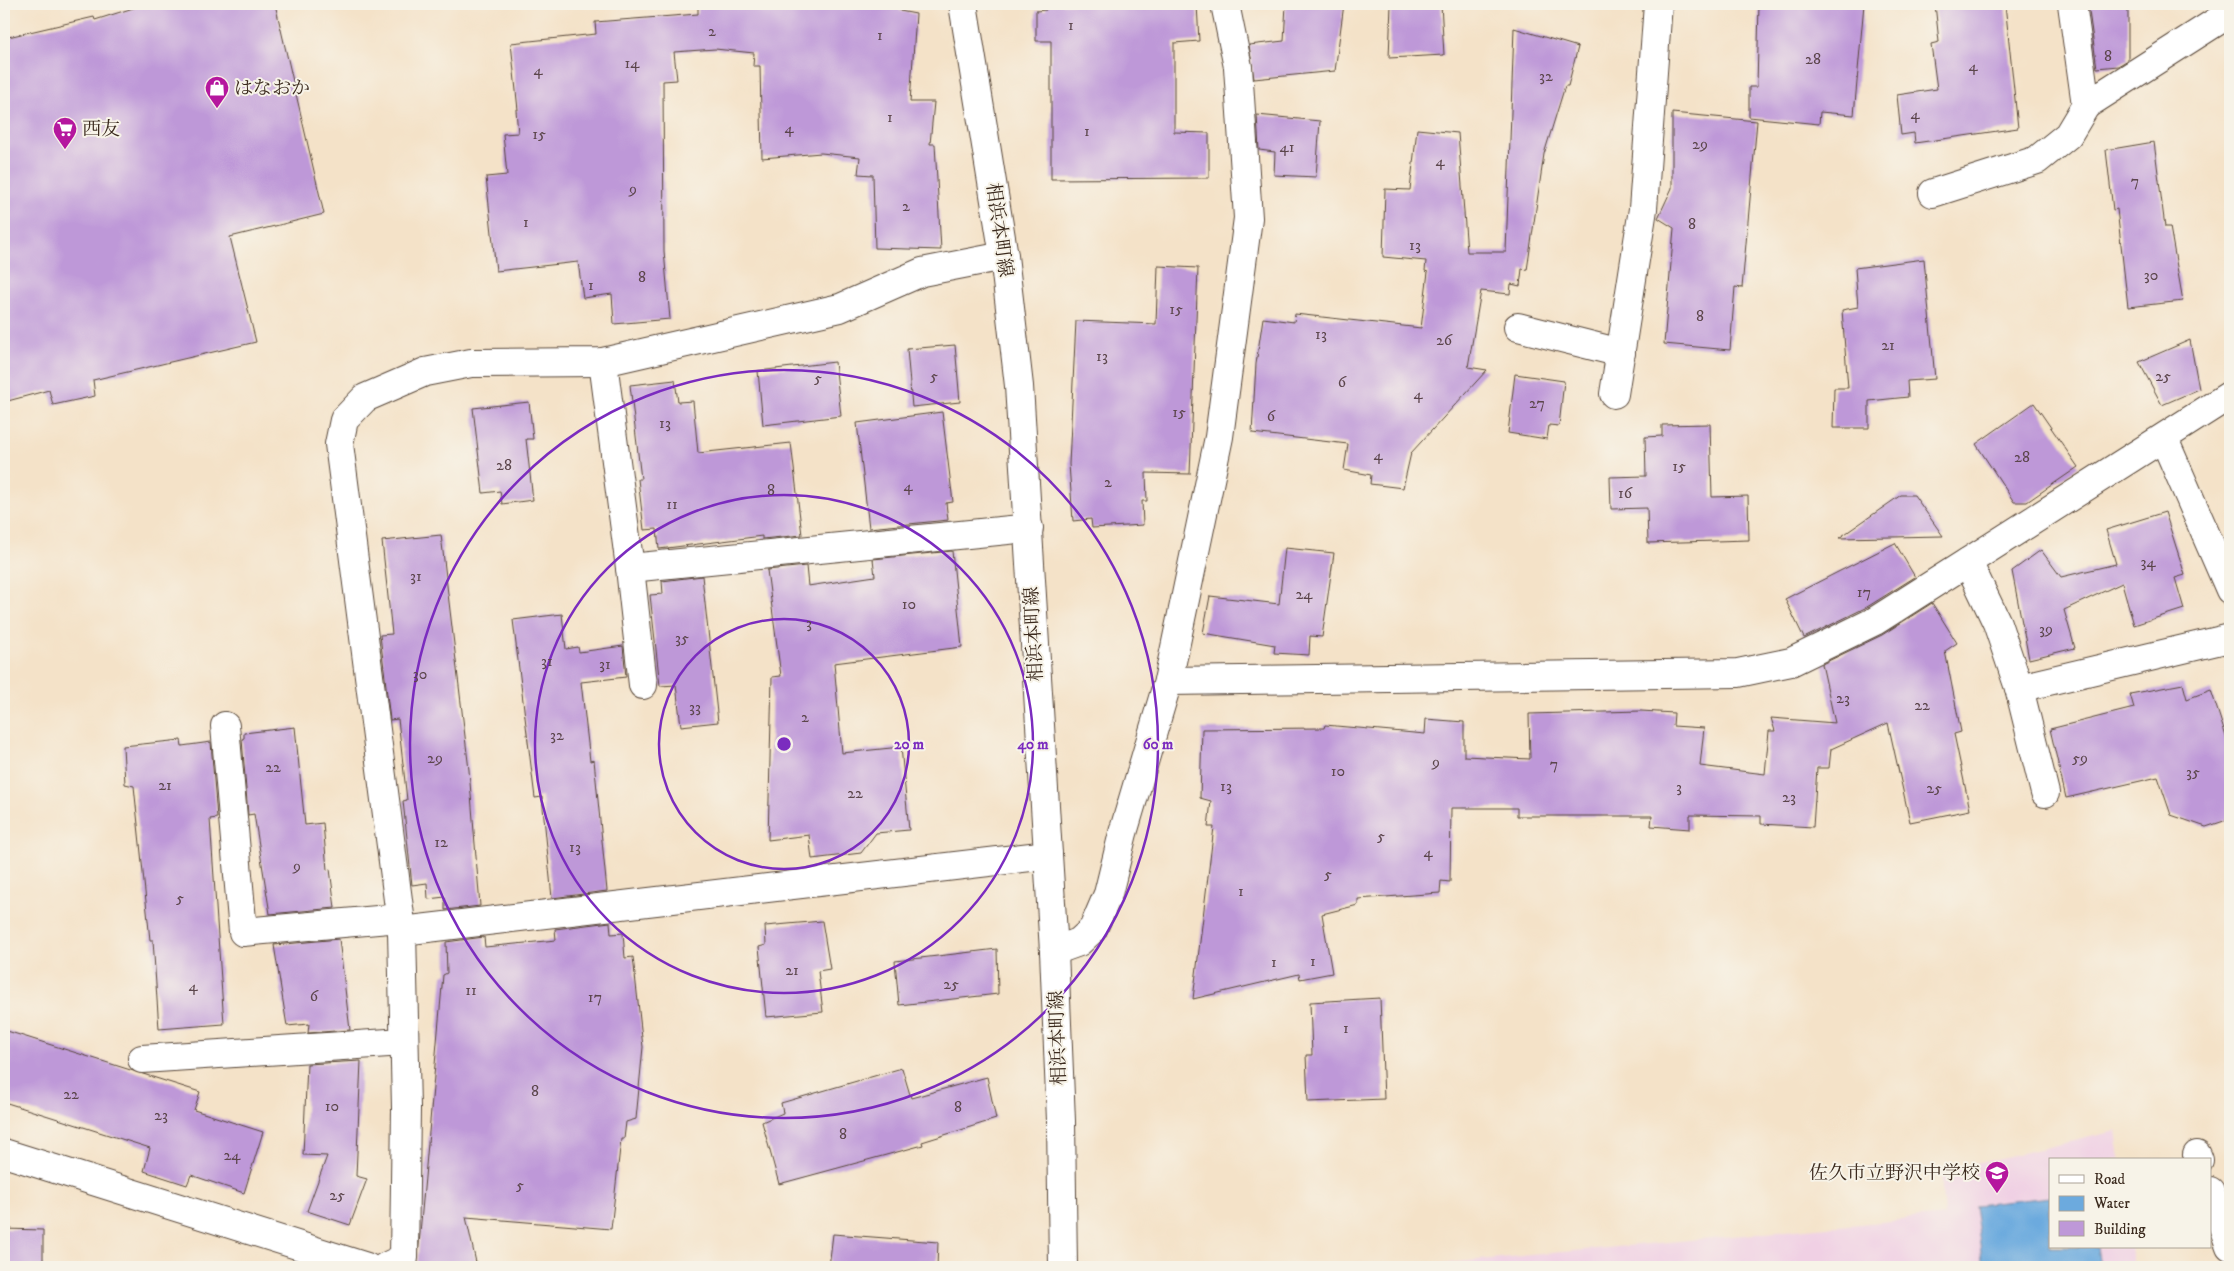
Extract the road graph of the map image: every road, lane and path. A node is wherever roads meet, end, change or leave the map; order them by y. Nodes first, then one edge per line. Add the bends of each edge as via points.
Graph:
1 (963, 4) edge
2 (1225, 4) edge
3 (1658, 4) edge
4 (2072, 4) edge
5 (2230, 13) edge
6 (2086, 105) junction
7 (1933, 192) dead end
8 (1004, 256) junction
9 (1518, 326) dead end
10 (1621, 354) junction
11 (603, 362) junction
12 (1614, 394) dead end
13 (2230, 395) edge
14 (2164, 439) junction
15 (1029, 528) junction
16 (1968, 562) junction
17 (630, 568) junction
18 (2230, 590) edge
19 (2230, 638) edge
20 (1168, 681) junction
21 (643, 685) dead end
22 (2019, 688) junction
23 (226, 726) dead end
24 (2046, 794) dead end
25 (1048, 855) junction
26 (401, 924) junction
27 (1054, 951) junction
28 (404, 1042) junction
29 (142, 1059) dead end
30 (4, 1153) edge
31 (2212, 1197) edge
32 (2230, 1246) edge
33 (367, 1267) edge
34 (385, 1267) edge
35 (1064, 1267) edge

1 - 8 street, 相浜本町線
2 - 20 street via 1238,67 1248,218 1219,437
3 - 10 street via 1643,209
4 - 6 street
5 - 6 street
6 - 7 street via 2068,135 2037,160
8 - 11 street via 922,272 840,308
8 - 15 street, 相浜本町線 via 1020,386
9 - 10 street
10 - 12 street
11 - 17 street
11 - 26 street via 471,363 425,372 365,398 344,420 339,444
13 - 14 street
14 - 16 street
14 - 18 street
15 - 17 street
15 - 25 street, 相浜本町線
16 - 20 street via 1876,621 1791,662 1738,673
16 - 22 street via 1997,623
17 - 21 street
19 - 22 street
20 - 27 street via 1108,894 1093,929 1079,942
22 - 24 street
23 - 26 street via 243,932
25 - 26 street
25 - 27 street, 相浜本町線
26 - 28 street
27 - 35 street, 相浜本町線
28 - 29 street
28 - 34 street via 404,1258
30 - 33 street
31 - 32 street

